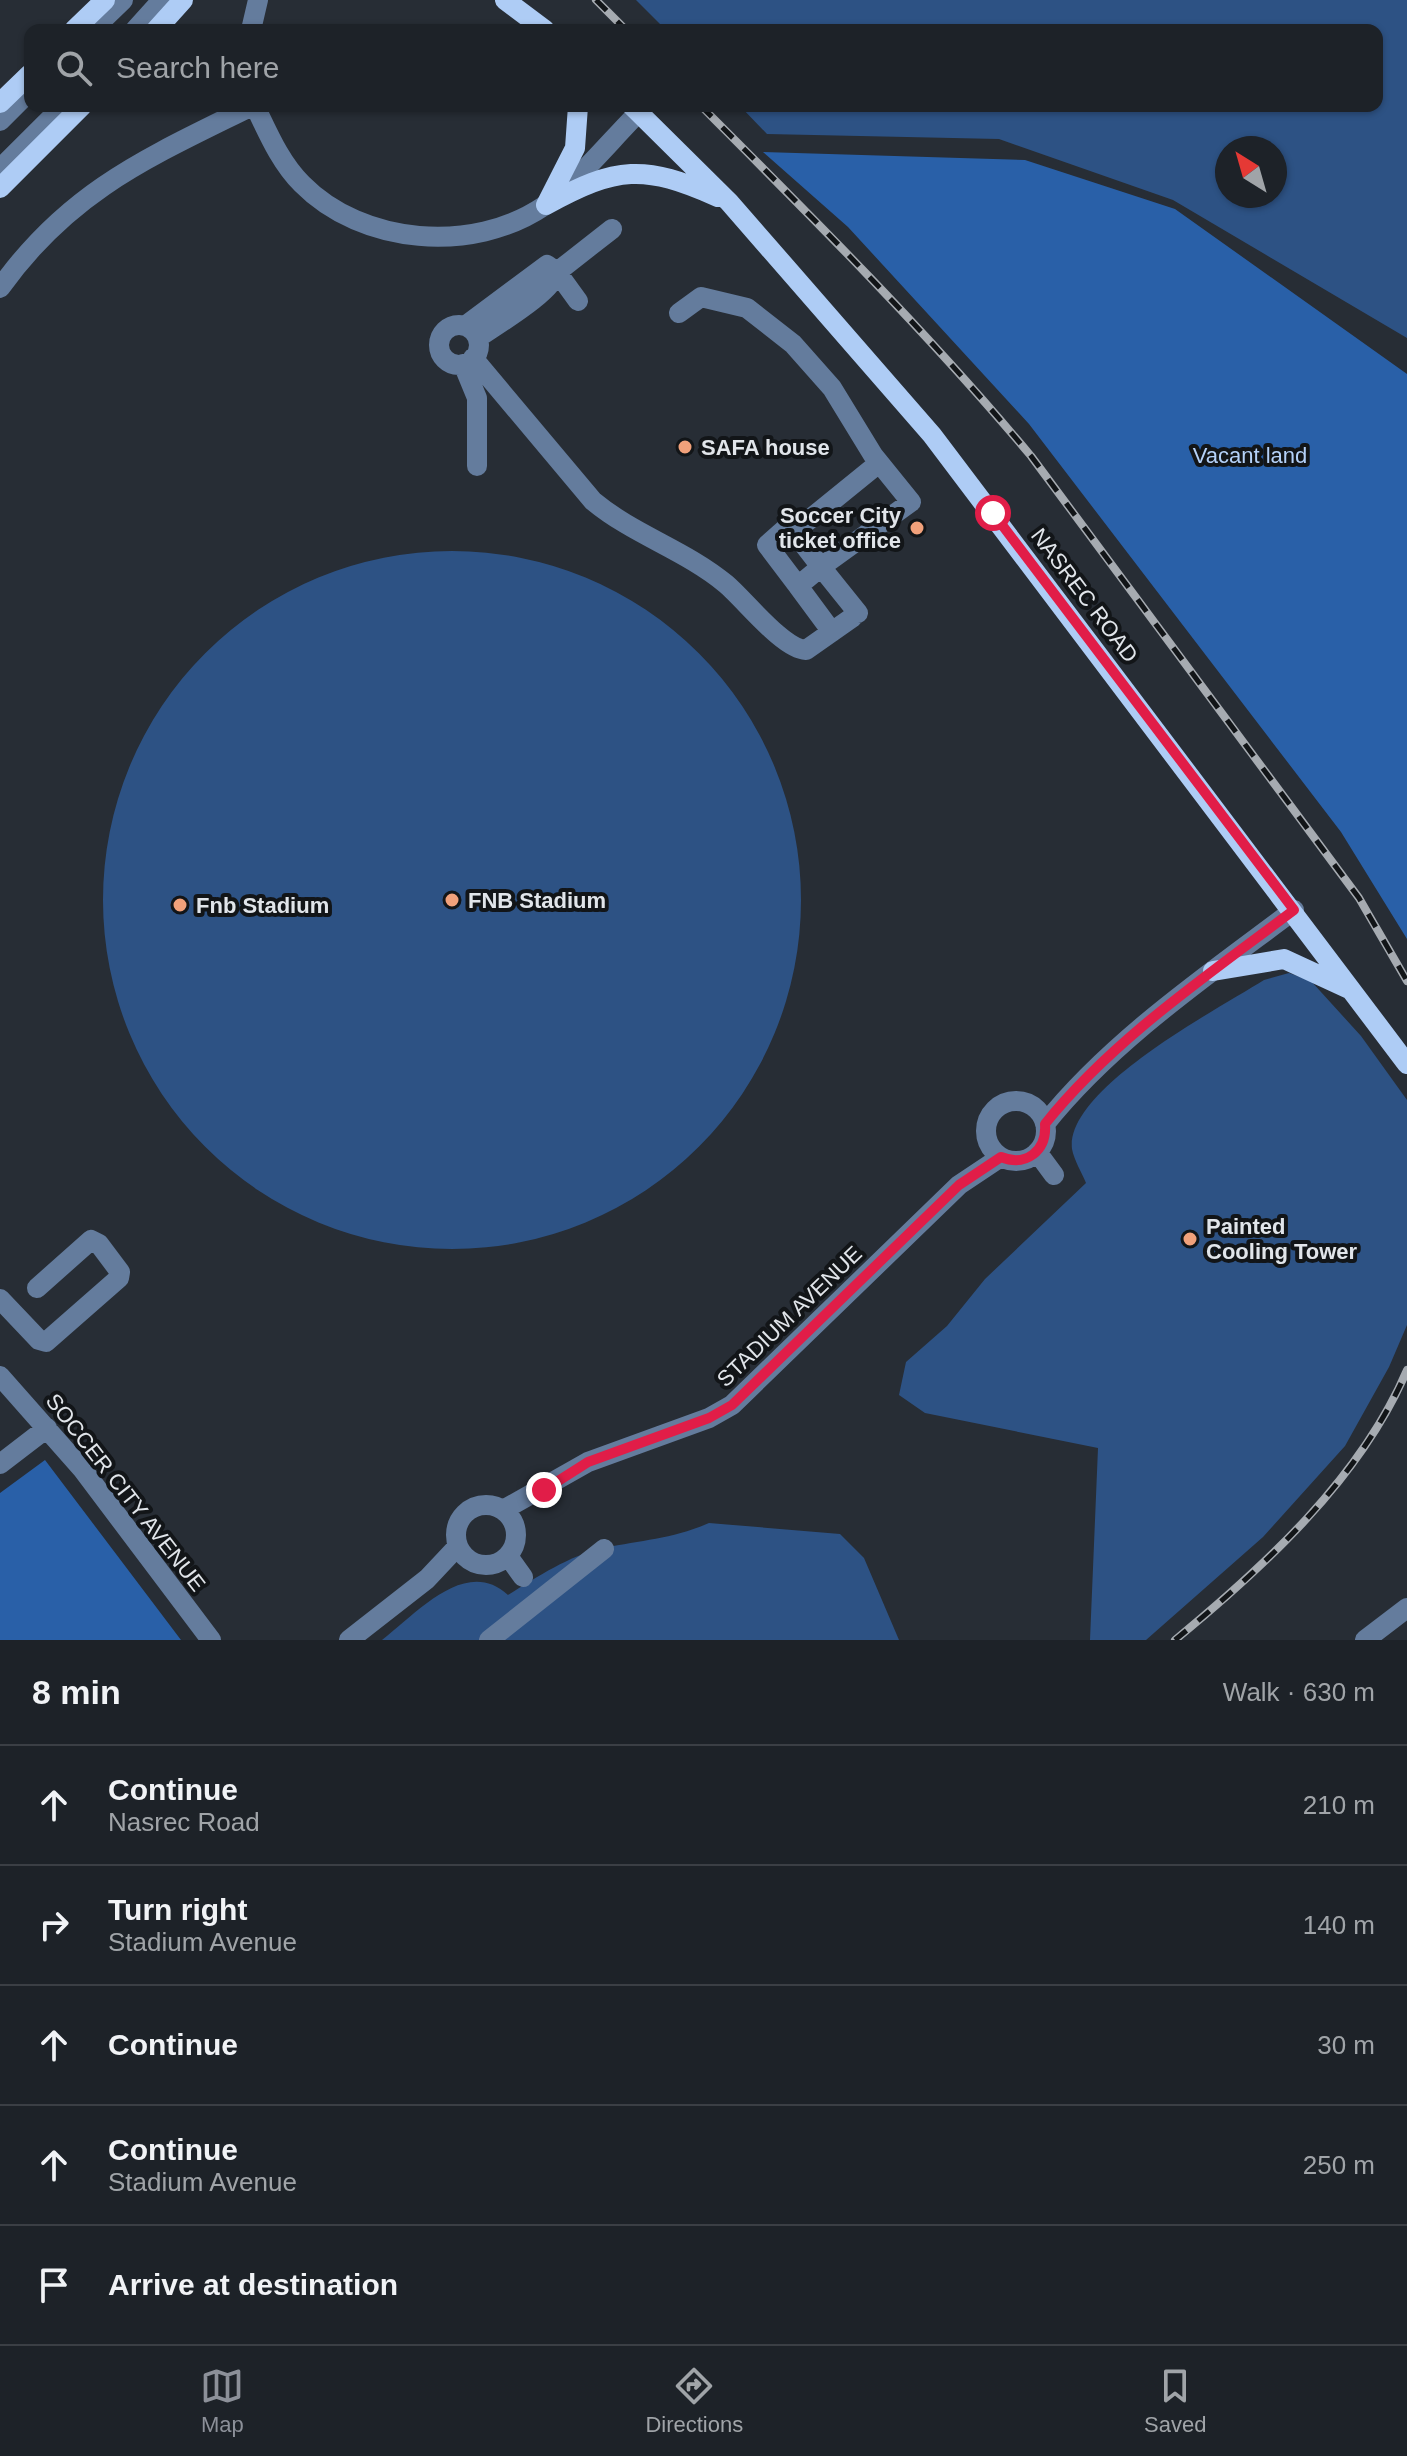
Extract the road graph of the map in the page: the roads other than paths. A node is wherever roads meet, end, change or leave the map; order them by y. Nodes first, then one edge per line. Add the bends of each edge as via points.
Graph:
1 (105, 0) edge
2 (123, 0) edge
3 (162, 0) edge
4 (183, 0) edge
5 (258, 0) edge
6 (505, 0) edge
7 (80, 24) edge
8 (98, 24) edge
9 (140, 24) edge
10 (161, 24) edge
11 (252, 24) edge
12 (537, 24) edge
13 (24, 80) edge
14 (24, 97) edge
15 (0, 103) edge
16 (57, 112) edge
17 (76, 112) edge
18 (241, 112) edge
19 (256, 112) edge
20 (578, 112) edge
21 (632, 112) edge
22 (638, 112) edge
23 (0, 121) edge
24 (0, 169) edge
25 (0, 188) edge
26 (729, 202) junction
27 (546, 205) junction
28 (612, 229) dead end
29 (557, 272) junction
30 (0, 288) edge
31 (578, 301) dead end
32 (679, 313) dead end
33 (471, 332) junction
34 (468, 361) junction
35 (879, 463) junction
36 (477, 466) dead end
37 (794, 532) junction
38 (821, 567) junction
39 (798, 586) junction
40 (832, 632) junction
41 (1294, 910) junction
42 (1213, 971) junction
43 (1353, 991) junction
44 (1407, 1064) edge
45 (1039, 1115) junction
46 (994, 1149) junction
47 (1037, 1152) junction
48 (1054, 1175) dead end
49 (37, 1288) dead end
50 (0, 1299) edge
51 (0, 1376) edge
52 (47, 1428) junction
53 (0, 1464) edge
54 (509, 1518) junction
55 (604, 1549) dead end
56 (464, 1554) junction
57 (508, 1556) junction
58 (523, 1577) dead end
59 (1407, 1608) edge
60 (211, 1640) edge
61 (349, 1640) edge
62 (489, 1640) edge
63 (1365, 1640) edge

1 - 7 main road
2 - 8 street
3 - 9 street
4 - 10 main road
5 - 11 street
6 - 12 main road
13 - 15 main road
14 - 23 street
16 - 24 street
17 - 25 main road
18 - 30 street via 97,187 45,233
19 - 27 street via 303,186 381,230 422,236 487,232
20 - 27 main road via 575,148
21 - 27 street
22 - 26 main road, NASREC ROAD
26 - 27 main road via 679,180 634,173 587,183
26 - 41 main road, NASREC ROAD via 941,446
28 - 29 street
29 - 31 street
29 - 33 street via 547,265
32 - 35 street via 701,297 747,308 793,344 832,388
33 - 34 street via 478,351
33 - 34 street via 446,330 439,346 449,362
34 - 36 street via 477,398
34 - 40 street via 605,511 694,559 796,650 806,650
35 - 37 street
35 - 38 street via 911,502
37 - 38 street
37 - 39 street via 785,529 767,545
38 - 39 street
38 - 40 street via 856,615
39 - 40 street
41 - 42 street
41 - 43 main road, NASREC ROAD
42 - 43 main road via 1284,959
42 - 45 street
43 - 44 main road, NASREC ROAD
45 - 46 street via 1015,1101 997,1108 987,1123
45 - 47 street via 1046,1134
46 - 47 street via 1019,1161
46 - 54 street, STADIUM AVENUE via 732,1405 588,1462
47 - 48 street
49 - 50 street via 91,1240 120,1272 46,1342
51 - 52 street, SOCCER CITY AVENUE
52 - 53 street
52 - 60 street, SOCCER CITY AVENUE
54 - 56 street via 488,1505 466,1512 457,1528
54 - 57 street via 514,1547
55 - 62 street
56 - 57 street via 490,1565
56 - 61 street
57 - 58 street
59 - 63 street

